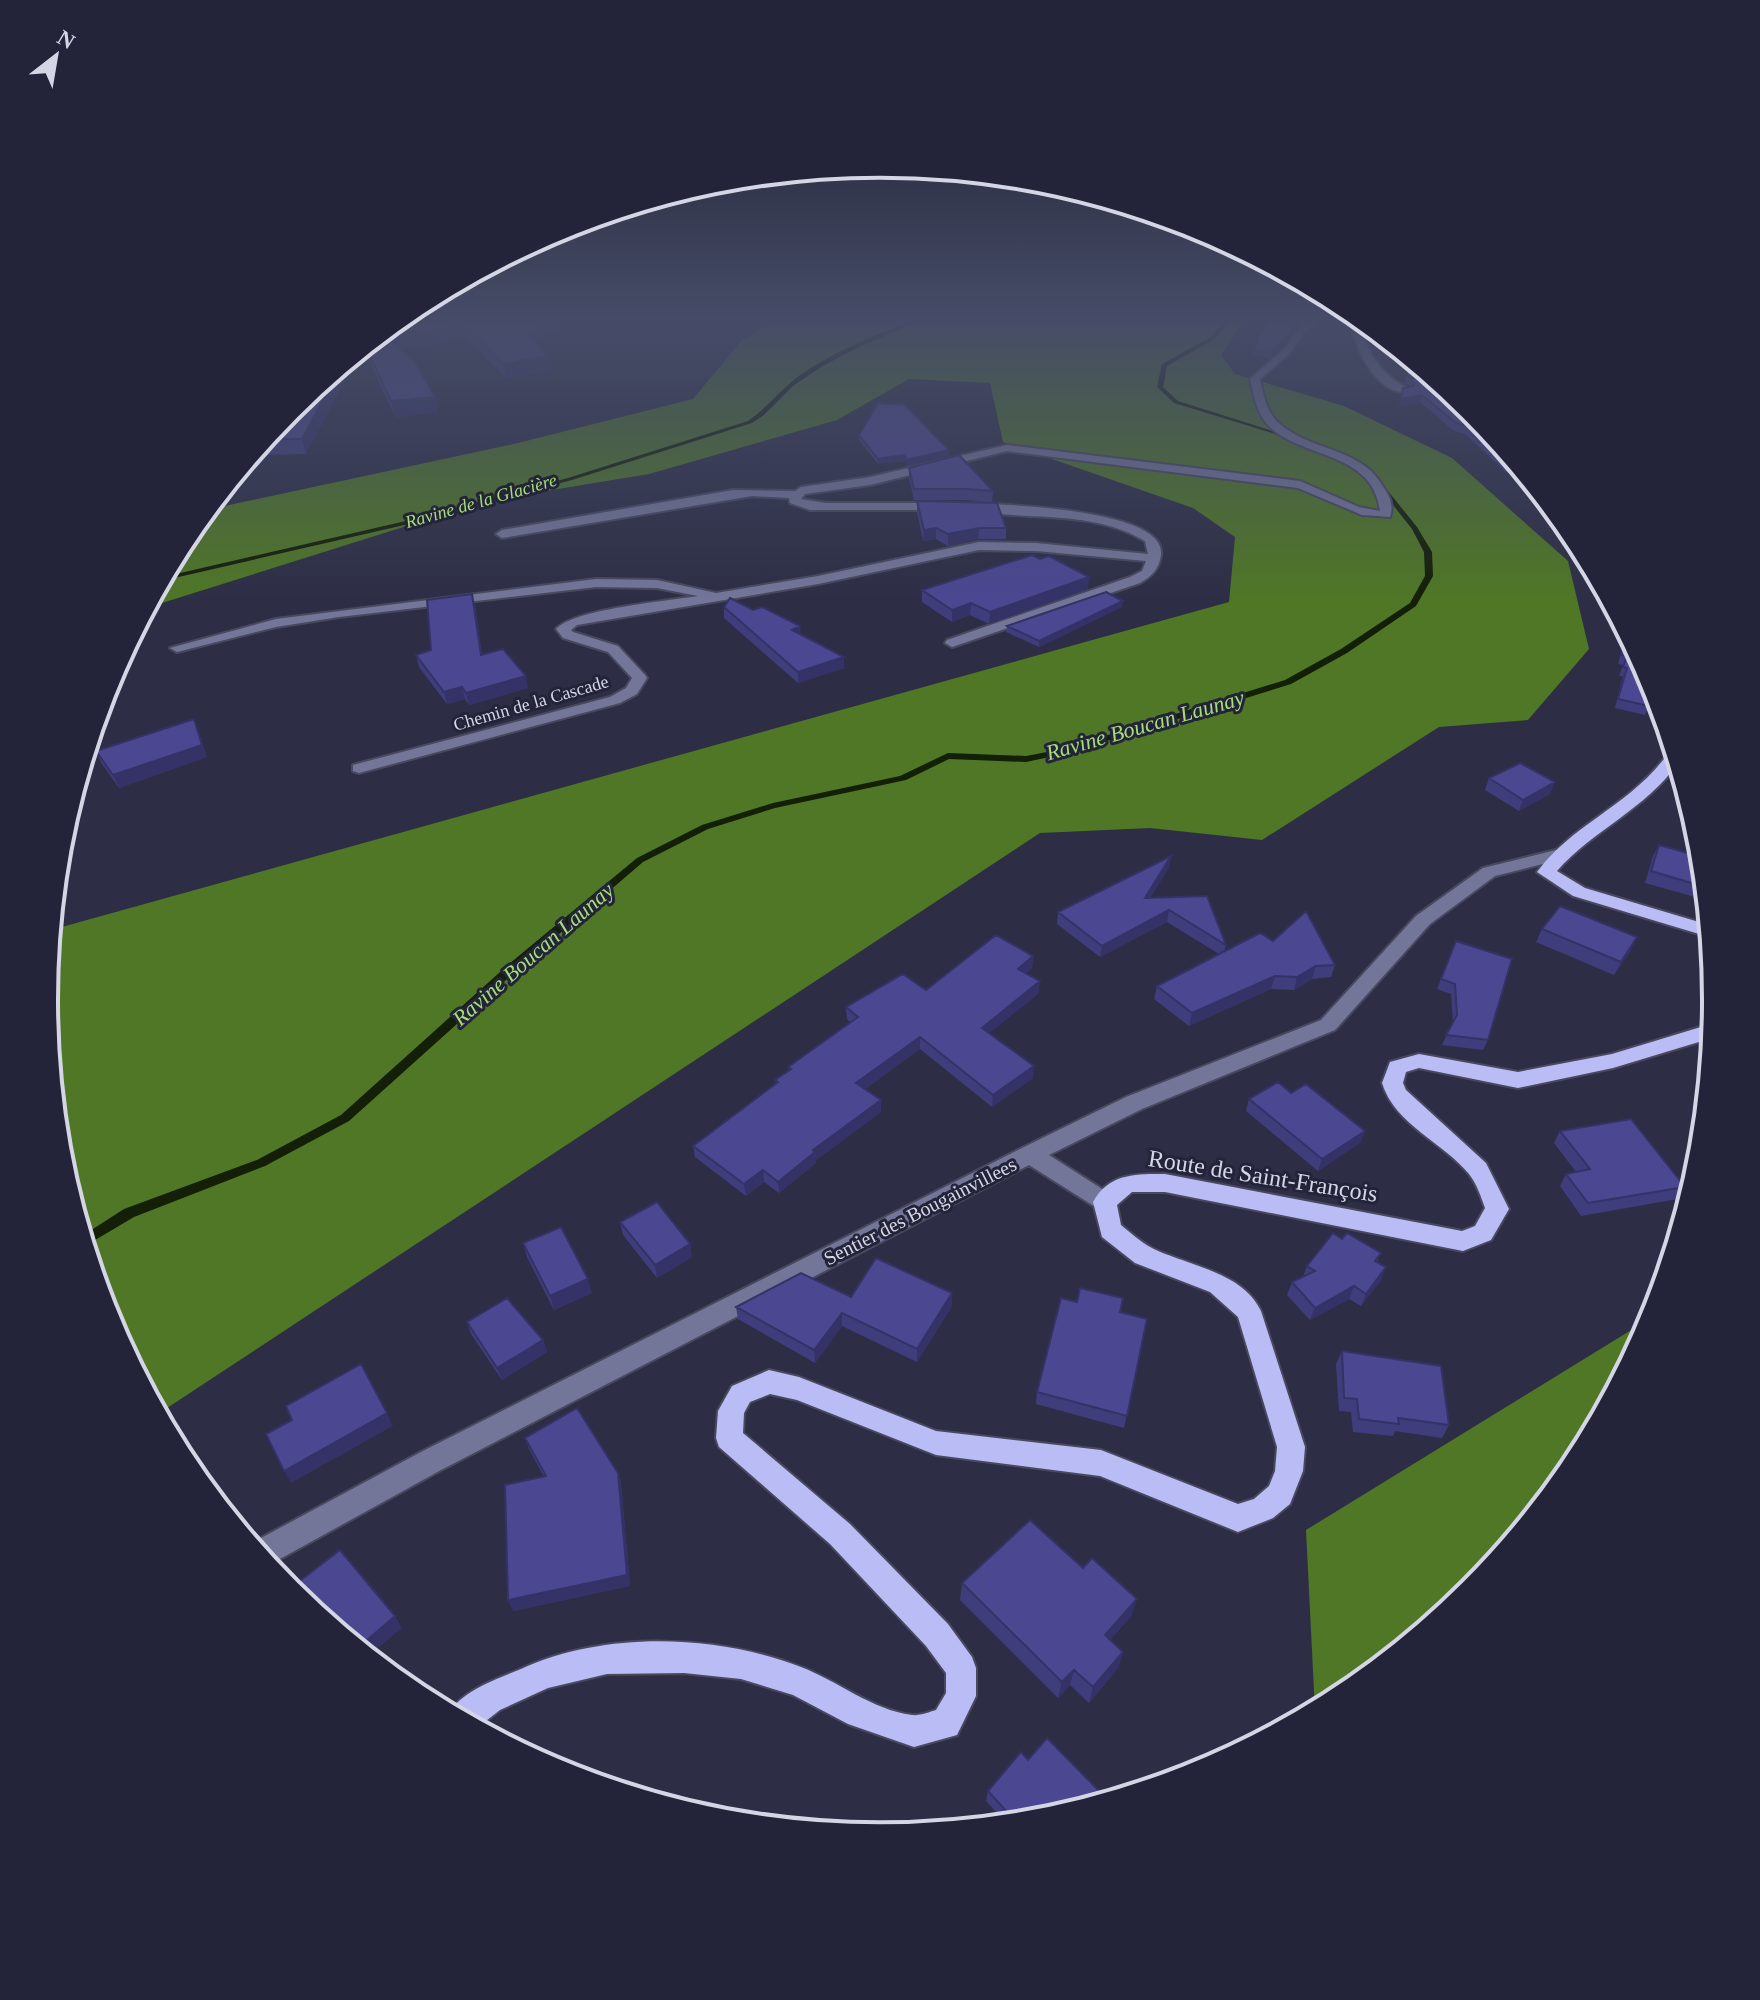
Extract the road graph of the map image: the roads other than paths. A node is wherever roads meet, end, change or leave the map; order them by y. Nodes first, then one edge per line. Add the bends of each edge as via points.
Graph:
1 (1265, 415) edge
2 (796, 495) junction
3 (502, 534) dead end
4 (1154, 558) junction
5 (724, 597) junction
6 (952, 643) dead end
7 (177, 648) dead end
8 (359, 768) dead end
9 (1668, 768) edge
10 (1560, 854) junction
11 (1698, 928) edge
12 (1701, 1034) edge
13 (1030, 1154) junction
14 (1105, 1202) junction
15 (269, 1549) edge
16 (471, 1713) edge

1 - 2 street via 1296,442 1368,469 1380,485 1386,514 1356,511 1300,485 1007,448
2 - 3 street via 733,494
2 - 4 street via 799,503 826,507 966,507 1067,515 1150,537
4 - 5 street, Chemin de la Cascade via 979,546
4 - 6 street via 1148,573 1135,580
5 - 7 street, Chemin de la Cascade via 657,584 596,583 339,613
5 - 8 street, Chemin de la Cascade via 590,618 563,629 613,649 640,678 632,691 615,700
9 - 10 main road via 1626,810
10 - 11 main road via 1546,872 1579,892
10 - 13 street, Sentier des Bougainvillees via 1489,872 1423,920 1328,1025 1134,1103
12 - 14 main road, Route de Saint-François via 1613,1061 1518,1080 1419,1061 1397,1067 1393,1085 1403,1106 1448,1138 1478,1169 1497,1209 1483,1233 1463,1241 1165,1183 1127,1183
13 - 14 street
13 - 15 street, Sentier des Bougainvillees
14 - 16 main road via 1110,1230 1144,1256 1219,1285 1249,1311 1291,1447 1280,1495 1263,1509 1238,1518 1101,1463 936,1443 769,1382 741,1394 731,1411 729,1438 840,1534 937,1635 961,1668 961,1696 946,1724 914,1731 859,1713 798,1681 741,1664 684,1658 607,1659 546,1673

